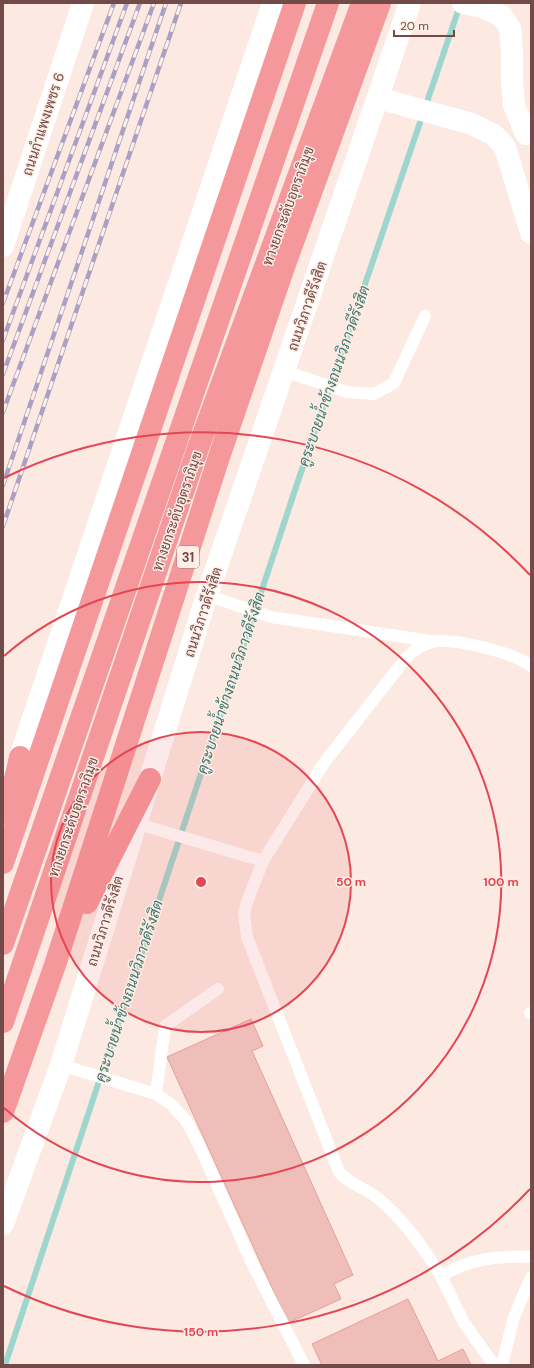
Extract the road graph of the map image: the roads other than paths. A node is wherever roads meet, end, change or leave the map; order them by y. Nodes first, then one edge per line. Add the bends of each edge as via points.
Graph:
1 (83, 3) edge
2 (273, 3) edge
3 (295, 3) edge
4 (328, 3) edge
5 (362, 3) edge
6 (380, 3) edge
7 (410, 3) edge
8 (467, 4) edge
9 (378, 98) junction
10 (526, 134) dead end
11 (531, 233) edge
12 (3, 246) edge
13 (425, 316) dead end
14 (284, 371) junction
15 (207, 596) junction
16 (434, 641) junction
17 (531, 666) edge
18 (20, 758) junction
19 (150, 779) junction
20 (3, 807) edge
21 (135, 823) junction
22 (3, 829) edge
23 (263, 861) junction
24 (3, 863) edge
25 (3, 944) edge
26 (55, 965) junction
27 (218, 989) dead end
28 (3, 1022) edge
29 (71, 1068) junction
30 (156, 1094) junction
31 (3, 1112) edge
32 (3, 1224) edge
33 (531, 1257) edge
34 (441, 1276) junction
35 (531, 1276) edge
36 (304, 1365) edge
37 (494, 1365) edge
38 (502, 1365) edge

1 - 12 main road, ถนนกำแพงเพชร 6
2 - 18 main road
3 - 24 highway
4 - 25 highway, ทางยกระดับอุตราภิมุข
5 - 28 highway, ทางยกระดับอุตราภิมุข / 31 via 197,451
6 - 26 highway, 31 via 284,266 218,460
7 - 9 main road, ถนนวิภาวดีรังสิต / 31
8 - 10 main road via 502,16 510,28 514,105
9 - 11 main road via 478,127 494,135 505,147
9 - 14 main road, ถนนวิภาวดีรังสิต / 31
13 - 14 lane via 394,383 374,394 347,392
14 - 15 main road, ถนนวิภาวดีรังสิต / 31
15 - 16 lane via 271,617 359,632
15 - 19 main road, ถนนวิภาวดีรังสิต / 31
16 - 17 lane via 503,652
16 - 23 lane via 417,647 406,658 329,757
18 - 20 main road
18 - 22 highway
19 - 21 main road, ถนนวิภาวดีรังสิต / 31
19 - 26 highway
21 - 23 lane
21 - 29 main road, ถนนวิภาวดีรังสิต / 31
23 - 34 lane via 244,913 247,937 339,1172 348,1182 369,1191 392,1211 417,1240
26 - 31 highway, 31
27 - 30 lane via 165,1026
29 - 30 lane
29 - 32 main road, ถนนวิภาวดีรังสิต / 31
30 - 36 lane via 172,1105 194,1136 253,1265
33 - 34 lane via 485,1259
34 - 37 lane via 464,1323
35 - 38 lane via 514,1317

